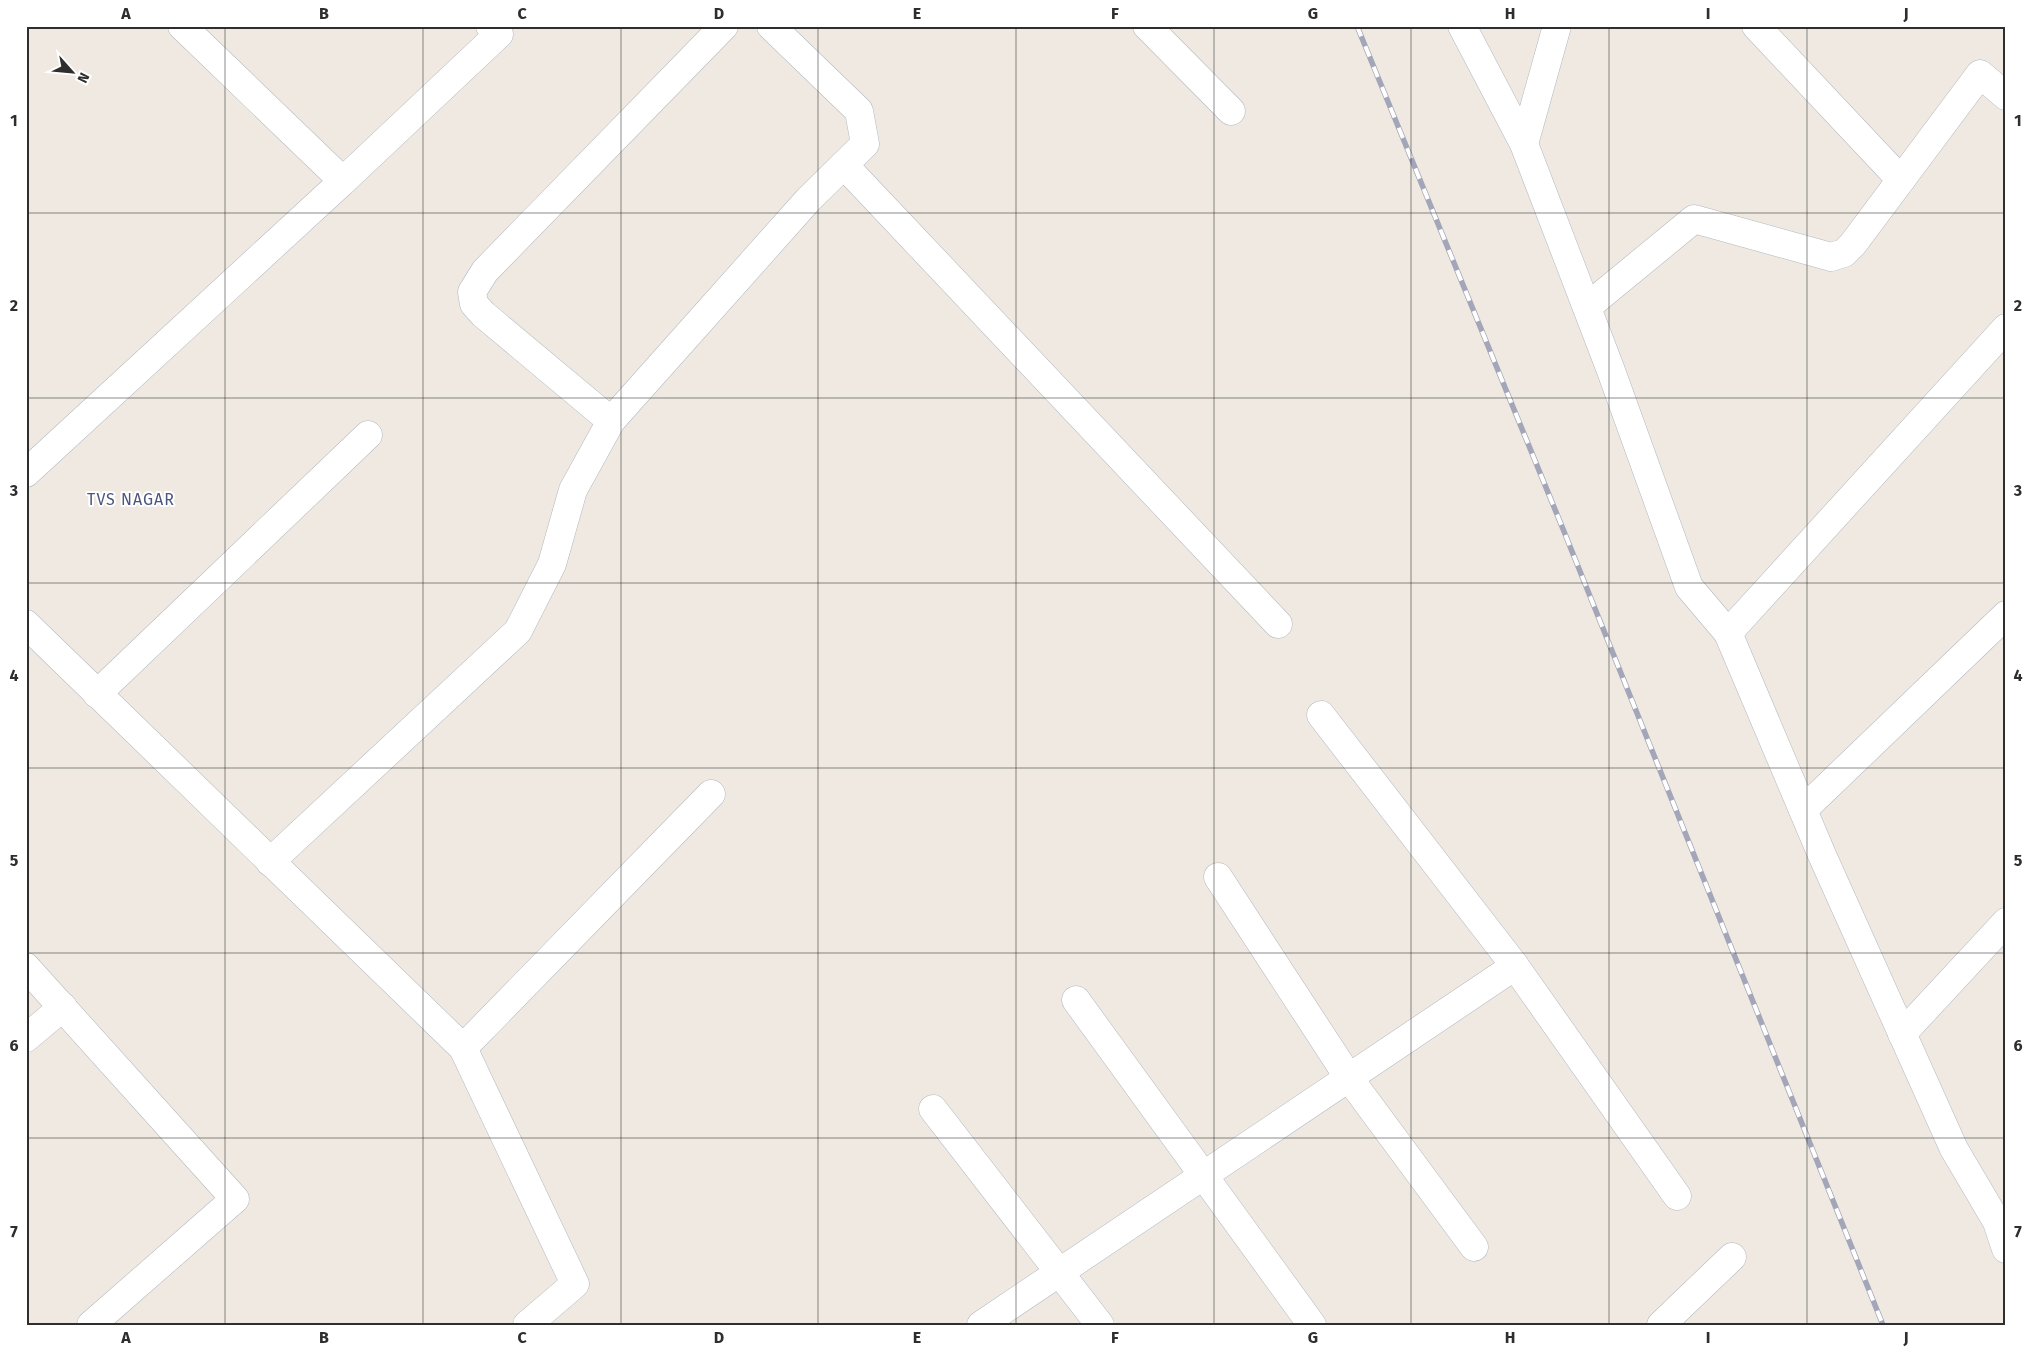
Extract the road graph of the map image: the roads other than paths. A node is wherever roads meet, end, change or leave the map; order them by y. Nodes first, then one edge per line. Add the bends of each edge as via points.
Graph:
1 (182, 26) edge
2 (724, 26) edge
3 (771, 26) edge
4 (1147, 26) edge
5 (1462, 26) edge
6 (1557, 26) edge
7 (1756, 26) edge
8 (498, 29) edge
9 (2006, 96) edge
10 (1231, 111) dead end
11 (1524, 144) junction
12 (844, 165) junction
13 (343, 180) junction
14 (1901, 180) junction
15 (1586, 307) junction
16 (2000, 344) edge
17 (611, 421) junction
18 (368, 435) dead end
19 (26, 474) edge
20 (2006, 615) edge
21 (26, 624) edge
22 (1278, 624) dead end
23 (1728, 632) junction
24 (98, 694) junction
25 (1321, 715) dead end
26 (711, 794) dead end
27 (1803, 810) junction
28 (270, 862) junction
29 (1218, 877) dead end
30 (2006, 922) edge
31 (1515, 966) junction
32 (26, 967) edge
33 (1076, 1000) dead end
34 (63, 1007) junction
35 (1902, 1034) junction
36 (26, 1038) edge
37 (463, 1048) junction
38 (1349, 1078) junction
39 (933, 1109) dead end
40 (1202, 1176) junction
41 (1677, 1196) dead end
42 (2001, 1216) edge
43 (1474, 1247) dead end
44 (2006, 1249) edge
45 (1732, 1257) dead end
46 (1061, 1271) junction
47 (91, 1325) edge
48 (528, 1325) edge
49 (981, 1325) edge
50 (1100, 1325) edge
51 (1312, 1325) edge
52 (1662, 1325) edge

1 - 13 street
2 - 17 street via 485,271 472,292 474,304 483,314
3 - 12 street via 859,111 865,144
4 - 10 street
5 - 11 street
6 - 11 street
7 - 14 street
8 - 13 street
9 - 14 street via 1980,74
11 - 15 street
12 - 17 street via 808,200
12 - 22 street
13 - 19 street
14 - 15 street via 1844,252 1831,256 1694,219
15 - 23 street via 1689,587
16 - 23 street
17 - 28 street via 573,490 552,564 518,631
18 - 24 street
20 - 27 street
21 - 24 street
23 - 27 street
24 - 28 street
25 - 31 street
26 - 37 street
27 - 35 street
28 - 37 street
29 - 38 street
30 - 35 street
31 - 38 street
31 - 41 street
32 - 34 street
33 - 40 street
34 - 36 street
34 - 47 street via 235,1199
35 - 42 street via 1954,1149
37 - 48 street via 575,1284
38 - 40 street
38 - 43 street
39 - 46 street
40 - 46 street
40 - 51 street
42 - 44 street
45 - 52 street
46 - 49 street
46 - 50 street

